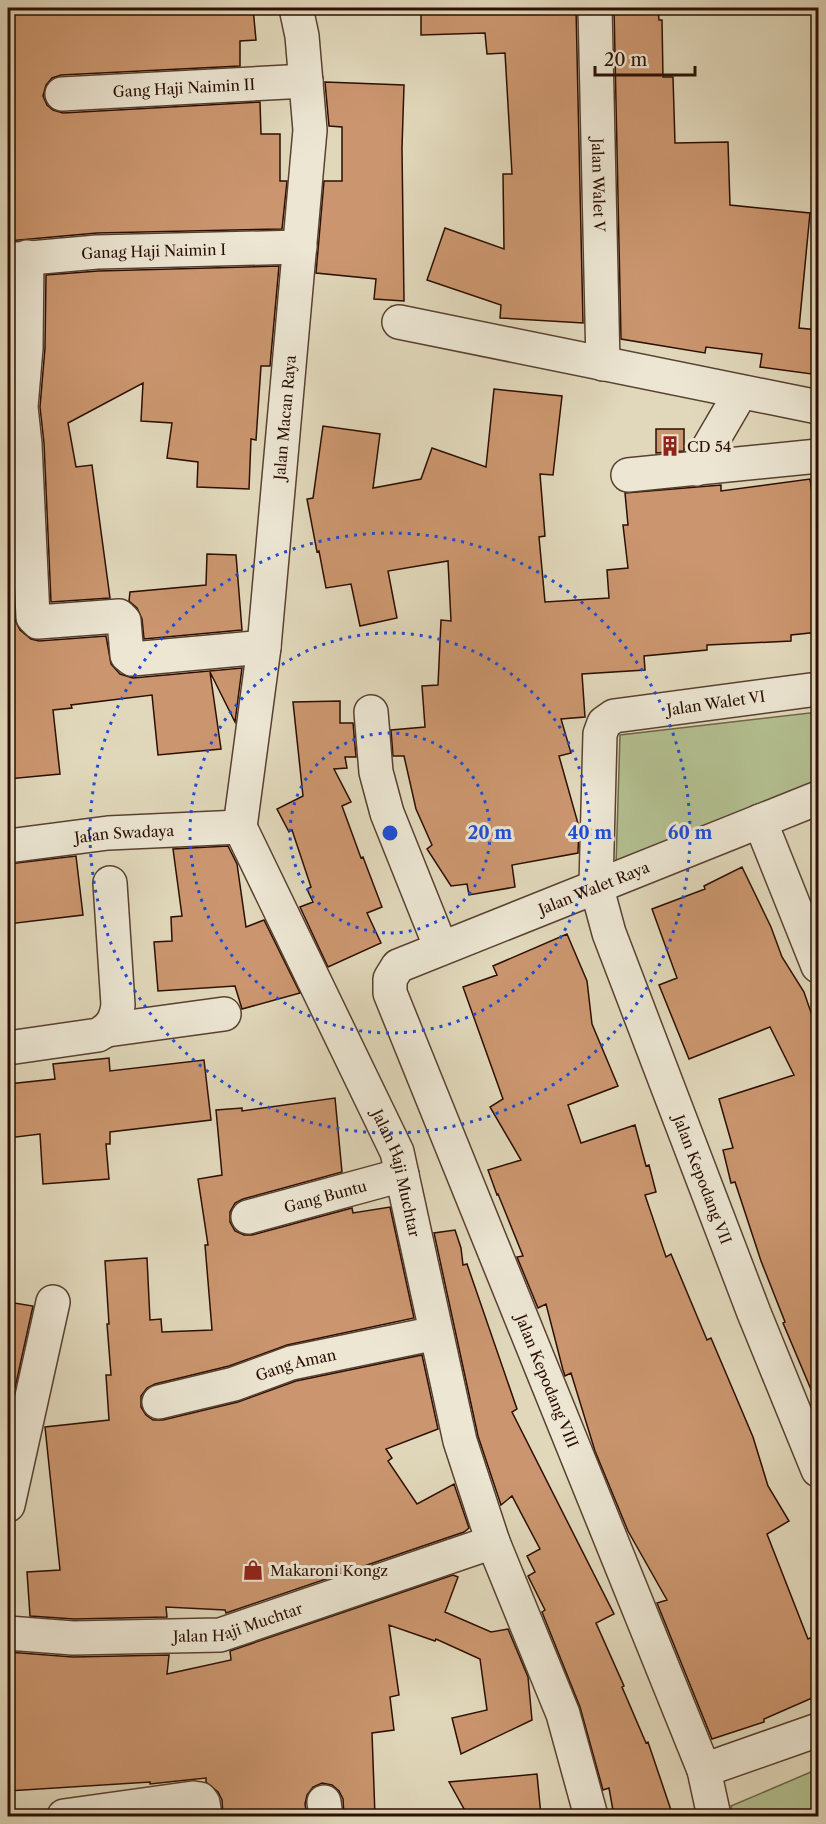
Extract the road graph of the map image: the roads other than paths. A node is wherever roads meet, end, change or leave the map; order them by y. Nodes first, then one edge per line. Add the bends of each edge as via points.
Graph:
1 (296, 8) edge
2 (595, 8) edge
3 (306, 81) junction
4 (62, 94) dead end
5 (300, 247) junction
6 (17, 258) edge
7 (399, 322) dead end
8 (603, 364) junction
9 (741, 392) junction
10 (819, 407) edge
11 (819, 456) edge
12 (696, 469) junction
13 (628, 475) dead end
14 (264, 647) junction
15 (819, 689) edge
16 (370, 712) dead end
17 (614, 716) joint
18 (819, 798) edge
19 (760, 821) junction
20 (240, 827) junction
21 (8, 846) edge
22 (110, 883) dead end
23 (596, 885) junction
24 (441, 948) junction
25 (819, 966) edge
26 (390, 993) joint
27 (224, 1014) dead end
28 (107, 1030) junction
29 (8, 1048) edge
30 (402, 1175) junction
31 (248, 1217) dead end
32 (53, 1302) dead end
33 (436, 1333) junction
34 (159, 1402) dead end
35 (817, 1460) edge
36 (8, 1505) edge
37 (493, 1542) junction
38 (8, 1634) edge
39 (819, 1730) edge
40 (704, 1770) junction
41 (64, 1816) edge
42 (205, 1816) edge
43 (591, 1816) edge
44 (714, 1816) edge

1 - 3 street, Jalan Macan Raya
2 - 8 street, Jalan Walet V
3 - 4 street, Gang Haji Naimin II
3 - 5 street, Jalan Macan Raya via 310,130
5 - 6 street, Ganag Haji Naimin I
5 - 14 street, Jalan Macan Raya
6 - 14 street via 26,348 21,407 35,621 119,616 124,621 127,655 132,659
7 - 8 street
8 - 9 street
9 - 10 street
9 - 12 street
11 - 12 street
12 - 13 street
14 - 20 street, Jalan Macan Raya
15 - 17 street, Jalan Walet VI
16 - 24 street via 376,772 387,813
17 - 23 street, Jalan Kepodang VII via 604,723 600,734
18 - 19 street, Jalan Walet Raya
19 - 23 street, Jalan Walet Raya
19 - 25 street
20 - 21 street, Jalan Swadaya via 108,833
20 - 30 street, Jalan Haji Muchtar via 397,1152
22 - 28 street via 118,1005 116,1018
23 - 24 street, Jalan Walet Raya
23 - 35 street, Jalan Kepodang VII via 613,945 754,1313
24 - 26 street, Jalan Walet Raya via 398,966 390,979
26 - 40 street, Jalan Kepodang VIII
27 - 28 street
28 - 29 street via 98,1035
30 - 31 street, Gang Buntu
30 - 33 street, Jalan Haji Muchtar
32 - 36 street
33 - 34 street, Gang Aman via 291,1363 234,1384
33 - 37 street, Jalan Haji Muchtar via 460,1441
37 - 38 street, Jalan Haji Muchtar via 220,1635 73,1638
37 - 43 street, Jalan Haji Muchtar via 563,1714
39 - 40 street
40 - 44 street, Jalan Kepodang VIII
41 - 42 street via 193,1798 203,1803

